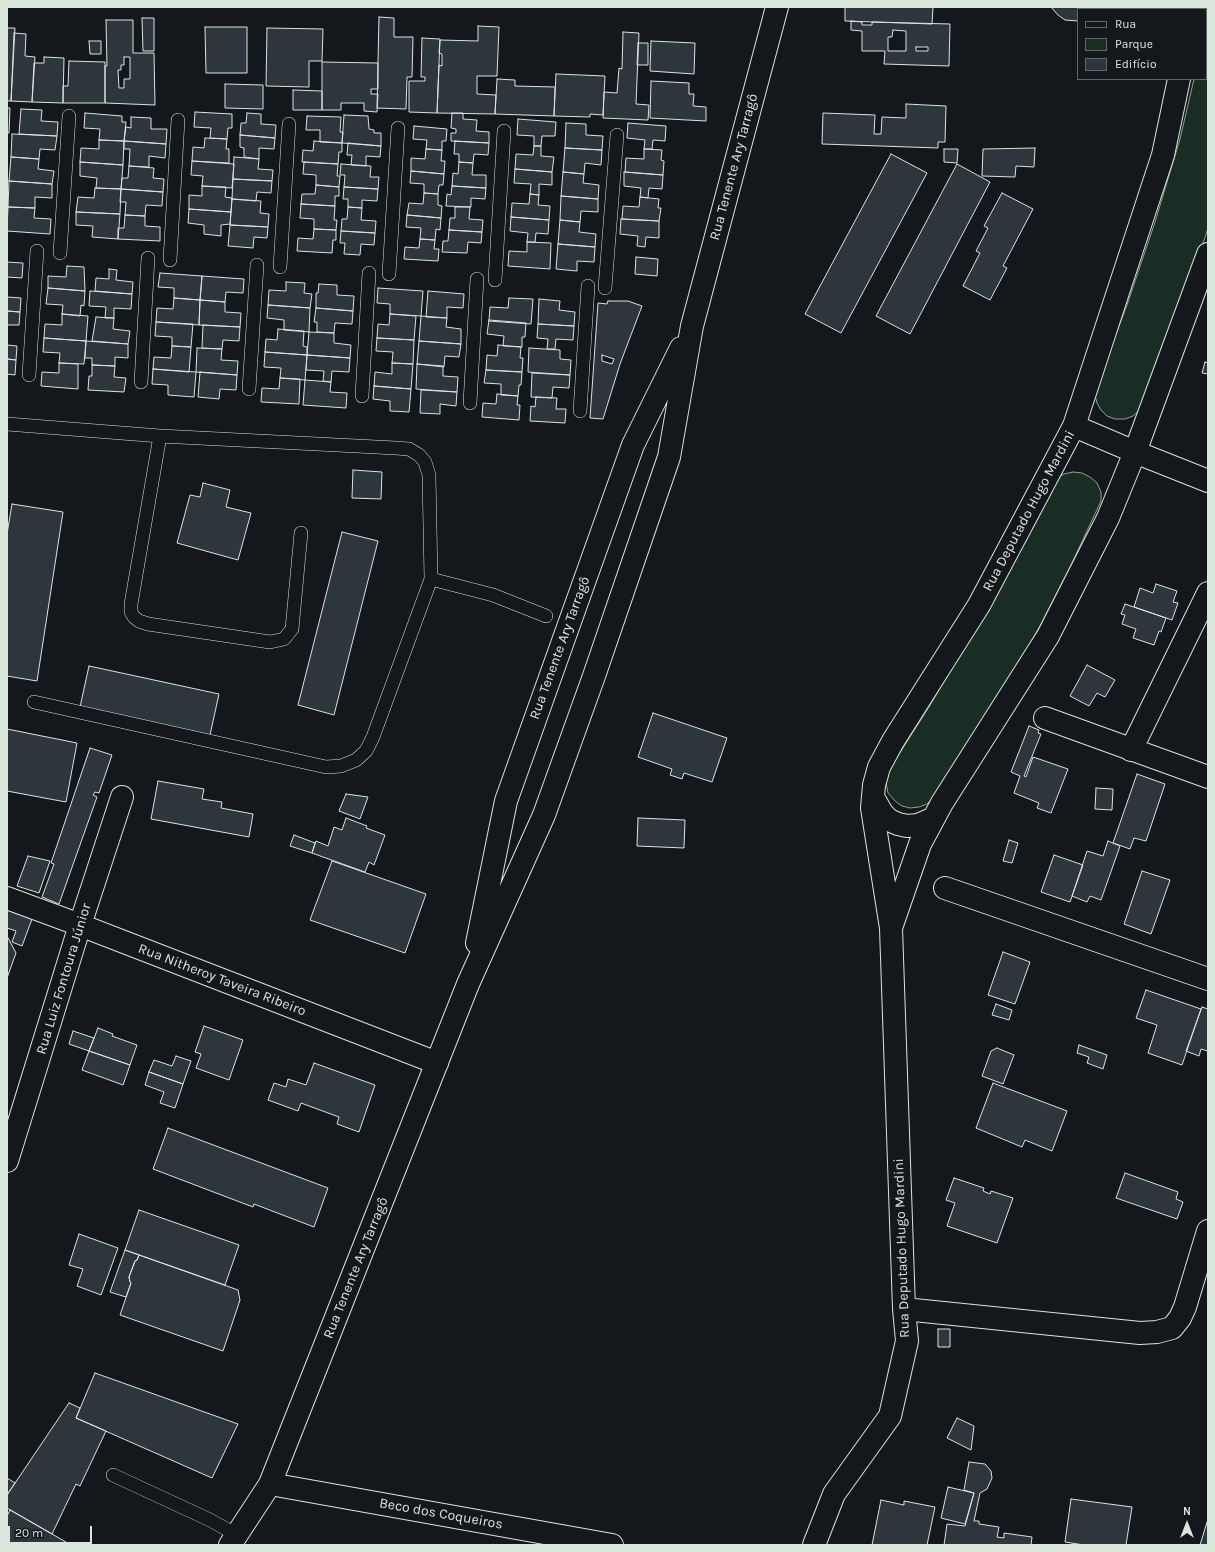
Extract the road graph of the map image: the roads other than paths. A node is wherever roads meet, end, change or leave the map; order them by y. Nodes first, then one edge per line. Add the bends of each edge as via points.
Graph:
1 (777, 7) edge
2 (1179, 80) edge
3 (69, 116) dead end
4 (178, 120) dead end
5 (289, 124) dead end
6 (398, 128) dead end
7 (504, 131) dead end
8 (617, 135) dead end
9 (37, 251) dead end
10 (60, 252) dead end
11 (1208, 254) edge
12 (148, 258) dead end
13 (170, 260) dead end
14 (257, 265) dead end
15 (280, 267) dead end
16 (369, 272) dead end
17 (389, 274) dead end
18 (477, 280) dead end
19 (495, 280) dead end
20 (588, 286) dead end
21 (605, 288) dead end
22 (692, 326) junction
23 (29, 375) dead end
24 (141, 382) dead end
25 (249, 389) dead end
26 (362, 396) dead end
27 (470, 403) dead end
28 (580, 411) dead end
29 (7, 424) edge
30 (1074, 426) junction
31 (160, 436) junction
32 (1135, 452) junction
33 (1208, 481) edge
34 (301, 533) dead end
35 (431, 579) junction
36 (1208, 593) edge
37 (1203, 615) edge
38 (546, 616) dead end
39 (34, 702) dead end
40 (1045, 718) dead end
41 (1131, 750) junction
42 (1208, 777) edge
43 (872, 796) junction
44 (122, 797) dead end
45 (934, 818) junction
46 (945, 888) dead end
47 (7, 898) edge
48 (80, 925) junction
49 (891, 928) junction
50 (1208, 979) edge
51 (468, 984) junction
52 (437, 1064) junction
53 (7, 1159) edge
54 (1208, 1231) edge
55 (904, 1309) junction
56 (113, 1474) dead end
57 (270, 1484) junction
58 (233, 1540) edge
59 (612, 1545) edge
60 (814, 1545) edge

1 - 22 street, Rua Tenente Ary Tarragô
2 - 30 street, Rua Deputado Hugo Mardini via 1163,156
3 - 10 lane
4 - 13 lane
5 - 15 lane
6 - 17 lane
7 - 19 lane
8 - 21 lane
9 - 23 lane
11 - 32 street, Rua Deputado Hugo Mardini
12 - 24 lane
14 - 25 lane
16 - 26 lane
18 - 27 lane
20 - 28 lane
22 - 51 street, Rua Tenente Ary Tarragô via 669,457 544,815
22 - 51 street, Rua Tenente Ary Tarragô via 633,445 506,801
29 - 31 lane
30 - 32 street
30 - 43 street, Rua Deputado Hugo Mardini via 979,605 893,741 879,767
31 - 34 lane via 131,604 131,612 139,621 270,642 284,638 292,629
31 - 35 lane via 396,448 419,455 425,462 429,475
32 - 33 street
32 - 45 street, Rua Deputado Hugo Mardini via 1108,518 1048,636
35 - 38 lane via 493,595
35 - 39 lane via 373,737 366,751 356,760 341,766 326,767
36 - 37 street
37 - 41 street
40 - 41 street
41 - 42 street
43 - 45 street via 882,813 898,824 918,825
43 - 49 street, Rua Deputado Hugo Mardini
44 - 48 street, Rua Luiz Fontoura Júnior
45 - 49 street, Rua Deputado Hugo Mardini via 920,844
46 - 50 street
47 - 48 street, Rua Nitheroy Taveira Ribeiro
48 - 52 street, Rua Nitheroy Taveira Ribeiro
48 - 53 street, Rua Luiz Fontoura Júnior
49 - 55 street, Rua Deputado Hugo Mardini
51 - 52 street, Rua Tenente Ary Tarragô
52 - 57 street, Rua Tenente Ary Tarragô
54 - 55 street via 1180,1318 1172,1328 1157,1332 1140,1333
55 - 60 street, Rua Deputado Hugo Mardini via 907,1341 890,1416 834,1494
56 - 58 lane via 210,1520
57 - 58 street, Rua Tenente Ary Tarragô
57 - 59 street, Beco dos Coqueiros

